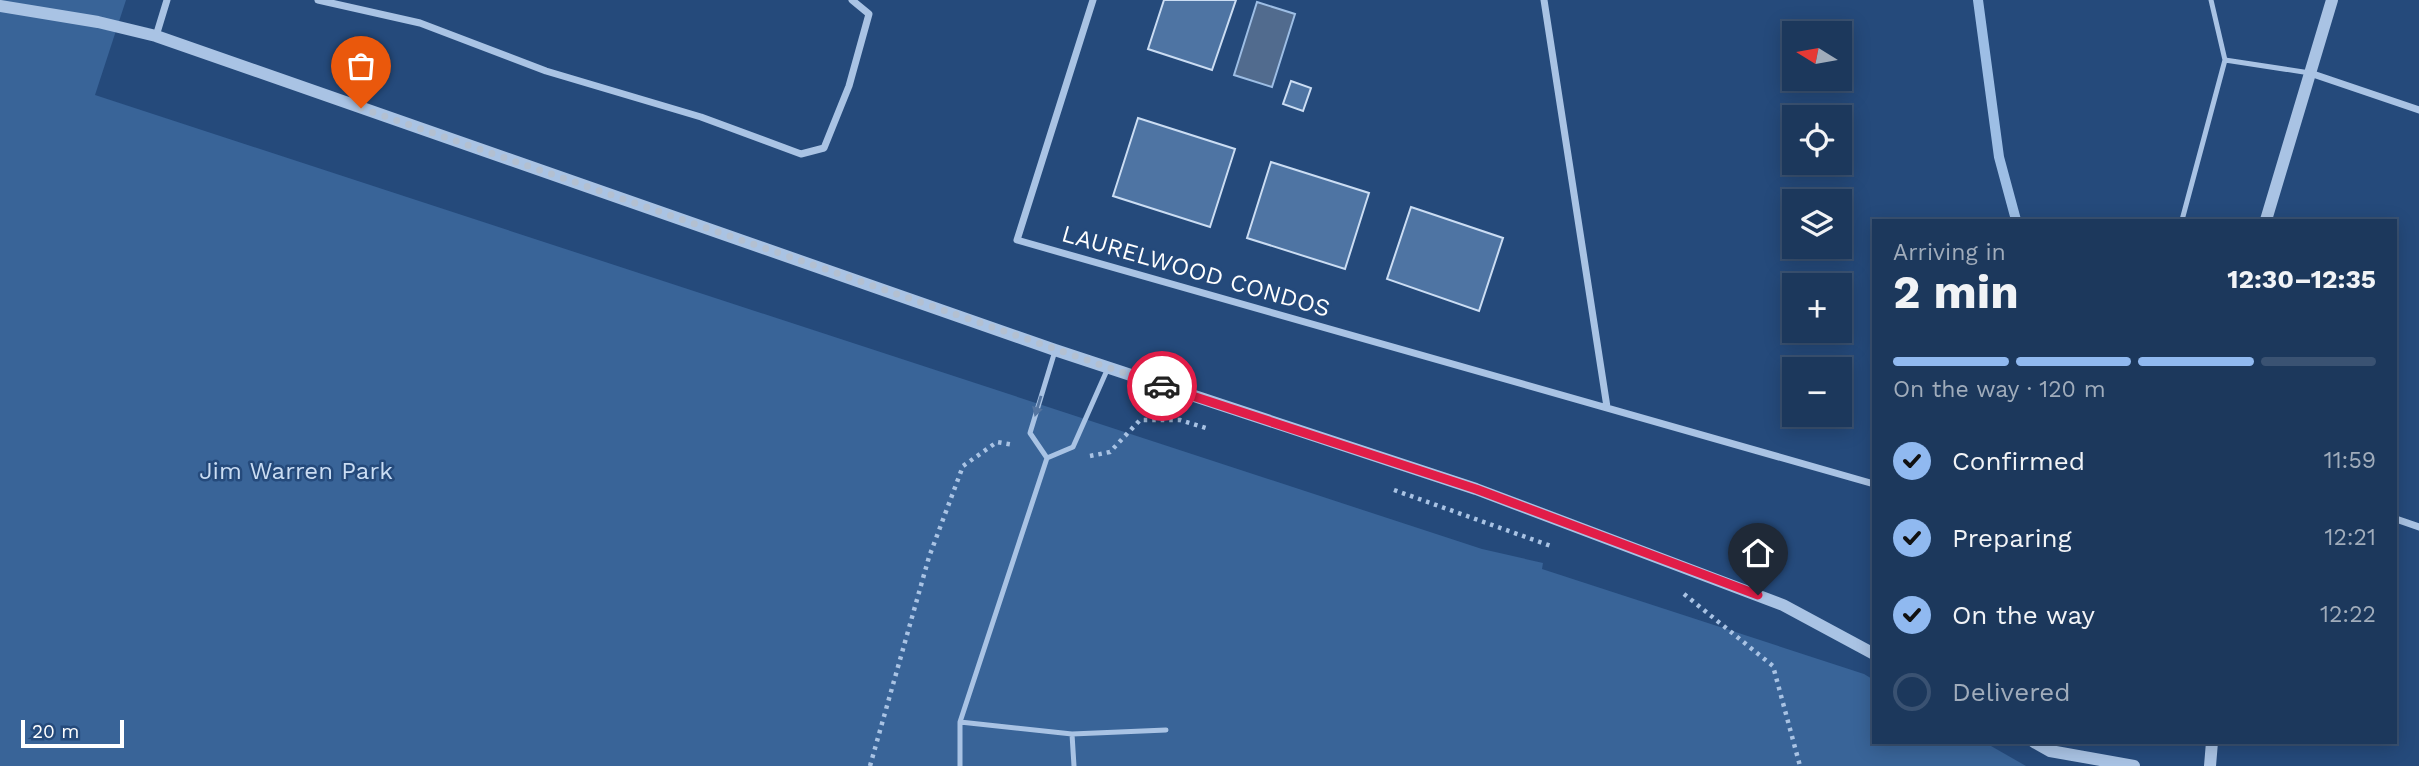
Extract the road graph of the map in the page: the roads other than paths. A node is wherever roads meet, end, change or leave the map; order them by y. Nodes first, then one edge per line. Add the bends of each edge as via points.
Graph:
1 (167, 0) edge
2 (318, 0) edge
3 (852, 0) edge
4 (1093, 0) edge
5 (1544, 0) edge
6 (2211, 0) edge
7 (2332, 0) edge
8 (0, 6) edge
9 (156, 36) junction
10 (2225, 60) junction
11 (2310, 73) junction
12 (2419, 110) edge
13 (2182, 219) edge
14 (2266, 219) edge
15 (1055, 350) junction
16 (1108, 368) junction
17 (1607, 407) junction
18 (1047, 458) junction
19 (1872, 483) edge
20 (2397, 519) edge
21 (2419, 527) edge
22 (1872, 653) edge
23 (960, 722) junction
24 (1166, 730) dead end
25 (1072, 734) junction
26 (2038, 744) edge
27 (2212, 744) edge
28 (960, 766) edge
29 (1074, 766) edge
30 (2134, 766) edge
31 (2210, 766) edge

1 - 9 street
2 - 3 street via 420,23 546,71 701,117 801,153 824,148 849,86 869,14
4 - 17 street, LAURELWOOD CONDOS via 1017,240
5 - 17 street
6 - 10 lane
7 - 11 street
8 - 9 street
9 - 15 street
10 - 11 lane
10 - 13 lane
11 - 12 street
11 - 14 street
15 - 16 street
15 -> 18 lane via 1030,433
16 - 18 lane via 1073,447
16 - 22 street via 1476,489 1783,605
17 - 19 street, LAURELWOOD CONDOS
18 - 23 lane
20 - 21 street
23 - 25 lane
23 - 28 lane
24 - 25 lane
25 - 29 lane
26 - 30 street via 2050,751
27 - 31 street

